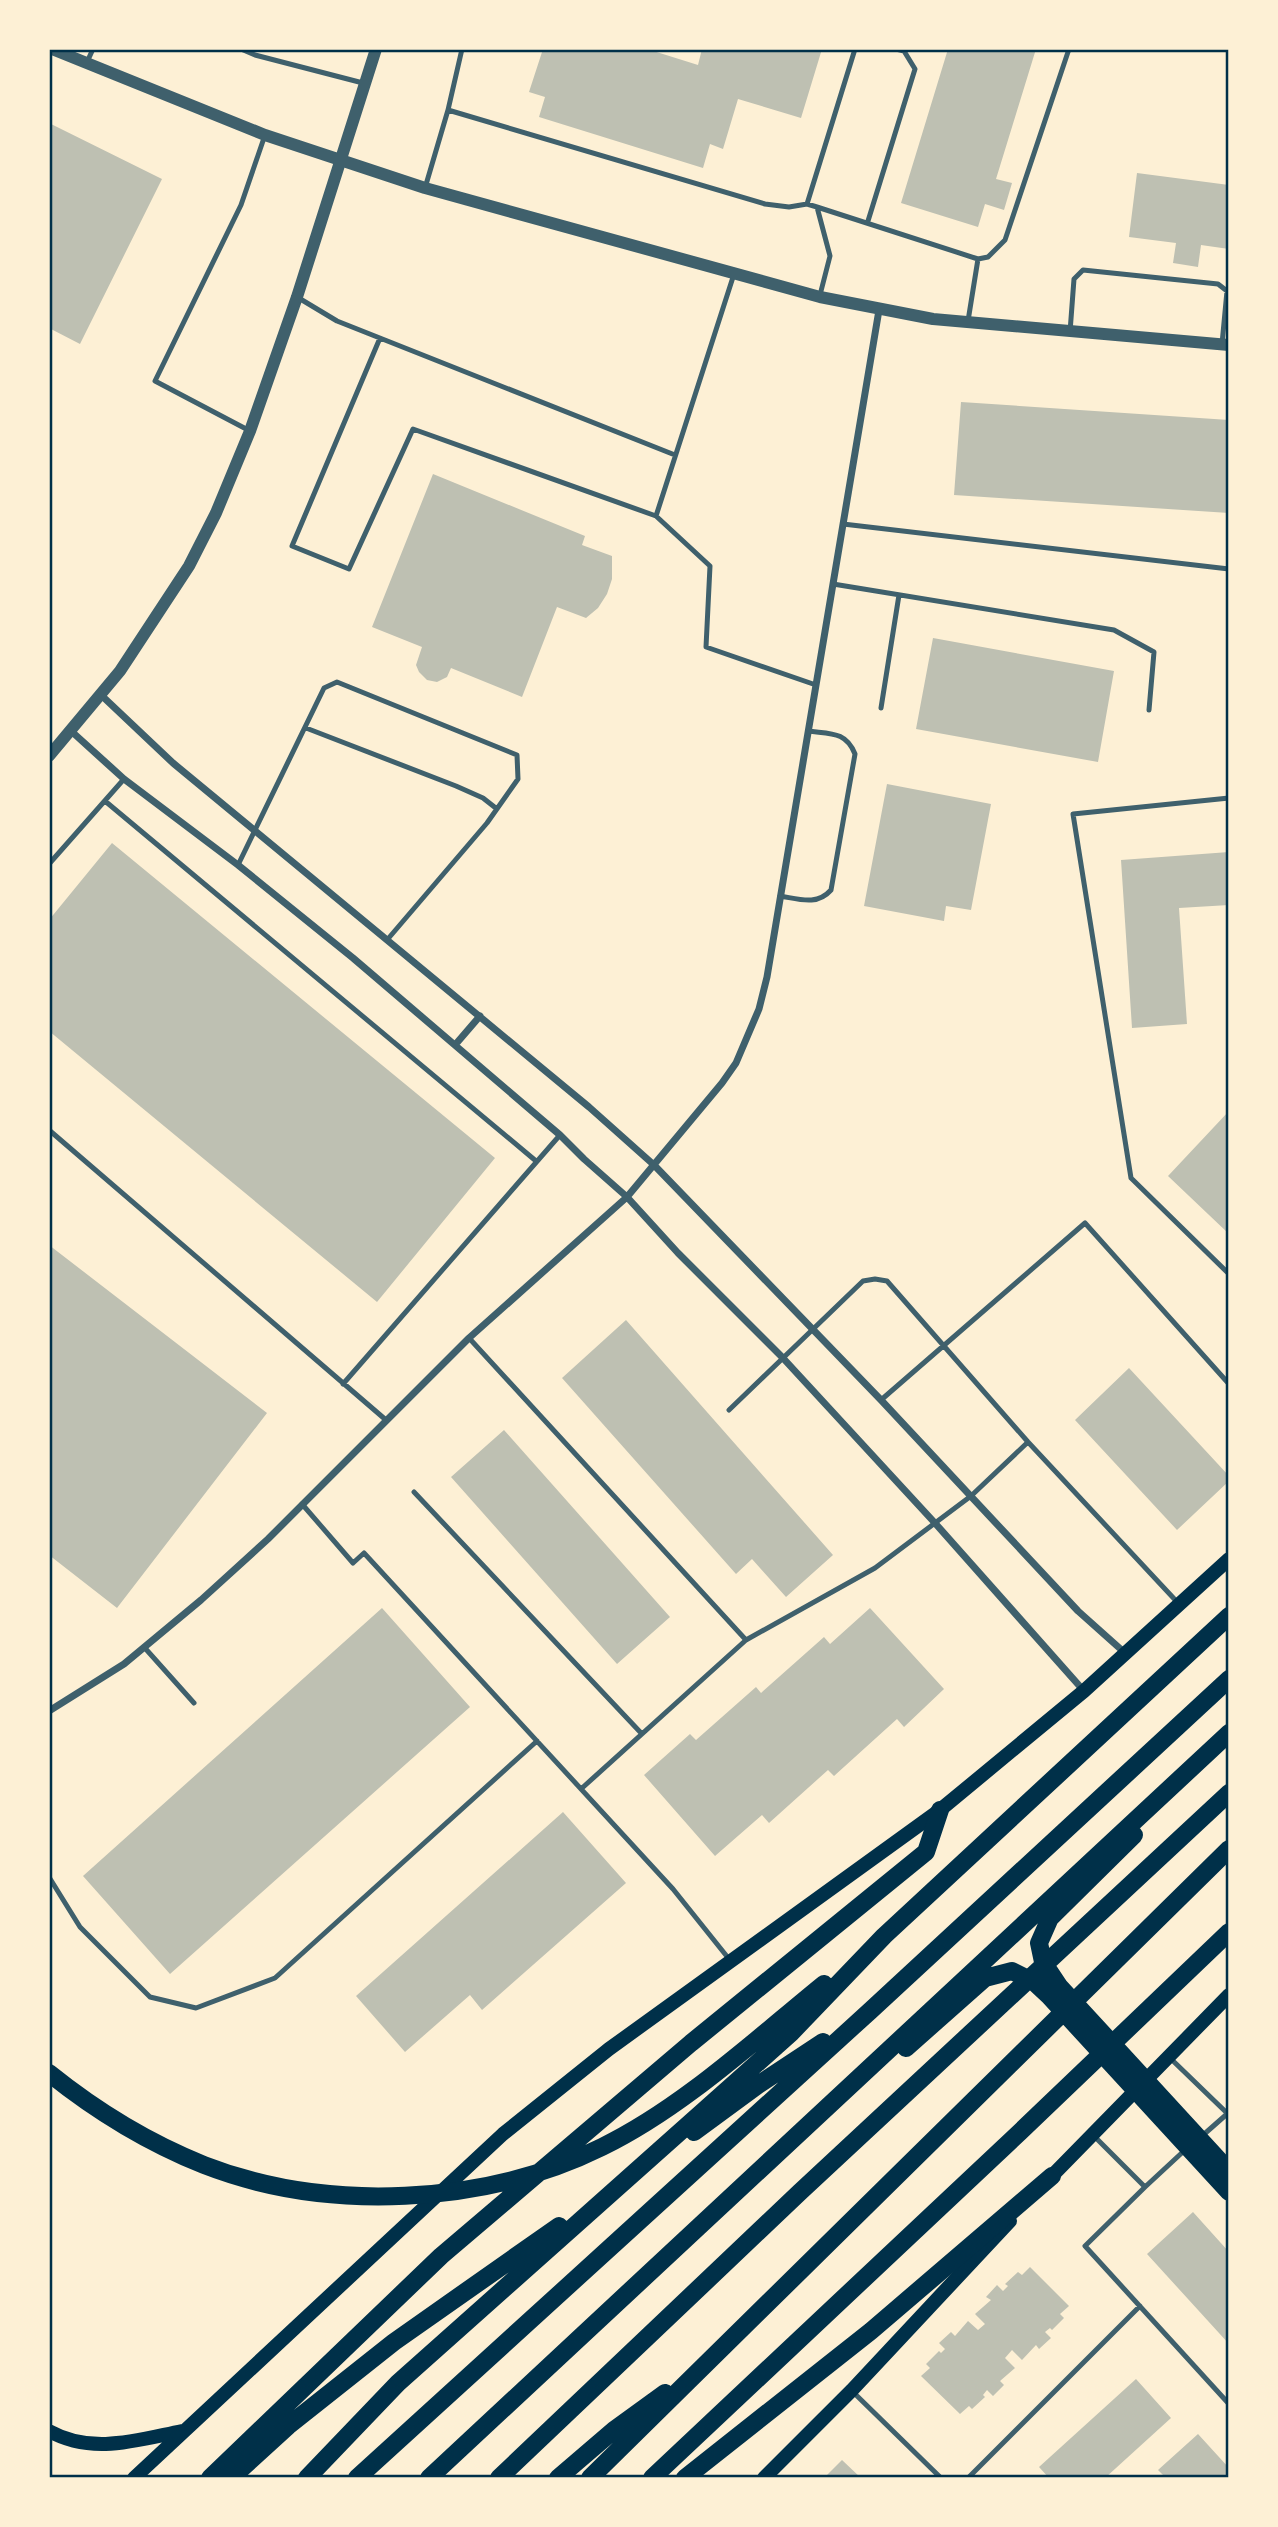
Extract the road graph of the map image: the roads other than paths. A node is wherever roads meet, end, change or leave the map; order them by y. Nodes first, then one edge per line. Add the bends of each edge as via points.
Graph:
1 (52, 49) edge
2 (93, 49) edge
3 (241, 49) edge
4 (376, 49) edge
5 (462, 49) edge
6 (855, 49) edge
7 (896, 49) edge
8 (1069, 49) edge
9 (86, 64) junction
10 (366, 84) junction
11 (448, 110) junction
12 (265, 135) junction
13 (342, 161) junction
14 (425, 188) junction
15 (807, 204) junction
16 (817, 206) junction
17 (867, 221) junction
18 (978, 259) junction
19 (734, 274) junction
20 (297, 297) junction
21 (820, 297) junction
22 (879, 310) junction
23 (968, 322) junction
24 (1070, 332) junction
25 (380, 338) junction
26 (1227, 346) edge
27 (250, 431) junction
28 (676, 455) junction
29 (656, 516) junction
30 (843, 524) junction
31 (1229, 569) edge
32 (833, 584) junction
33 (899, 594) junction
34 (816, 685) junction
35 (100, 694) junction
36 (881, 708) dead end
37 (1149, 710) dead end
38 (306, 728) junction
39 (70, 729) junction
40 (808, 730) junction
41 (49, 756) edge
42 (124, 779) junction
43 (1229, 798) edge
44 (105, 801) junction
45 (497, 809) junction
46 (255, 830) junction
47 (49, 864) edge
48 (238, 865) junction
49 (780, 896) junction
50 (387, 940) junction
51 (480, 1016) junction
52 (455, 1045) junction
53 (49, 1130) edge
54 (560, 1135) junction
55 (536, 1161) junction
56 (654, 1165) junction
57 (627, 1197) junction
58 (1229, 1274) edge
59 (813, 1328) junction
60 (468, 1338) junction
61 (942, 1346) junction
62 (782, 1357) junction
63 (344, 1384) junction
64 (1229, 1384) edge
65 (881, 1400) junction
66 (729, 1410) dead end
67 (386, 1420) junction
68 (1028, 1442) junction
69 (414, 1492) dead end
70 (971, 1496) junction
71 (302, 1504) junction
72 (934, 1522) junction
73 (1229, 1559) edge
74 (1179, 1604) junction
75 (1229, 1616) edge
76 (746, 1640) junction
77 (144, 1647) junction
78 (1125, 1653) junction
79 (1229, 1679) edge
80 (1084, 1691) junction
81 (194, 1703) dead end
82 (49, 1710) edge
83 (642, 1734) junction
84 (1223, 1738) edge
85 (537, 1741) junction
86 (581, 1789) junction
87 (1229, 1793) edge
88 (940, 1810) junction
89 (1229, 1849) edge
90 (49, 1877) edge
91 (1229, 1931) edge
92 (884, 1936) junction
93 (731, 1961) junction
94 (1229, 1995) edge
95 (870, 2011) junction
96 (1169, 2057) junction
97 (49, 2073) edge
98 (1228, 2114) edge
99 (1093, 2135) junction
100 (1229, 2171) edge
101 (1052, 2176) junction
102 (742, 2185) junction
103 (1145, 2187) junction
104 (1229, 2192) edge
105 (1140, 2306) junction
106 (715, 2358) junction
107 (852, 2390) junction
108 (1229, 2404) edge
109 (49, 2431) edge
110 (183, 2431) junction
111 (134, 2478) edge
112 (210, 2478) edge
113 (231, 2478) edge
114 (307, 2478) edge
115 (357, 2478) edge
116 (429, 2478) edge
117 (499, 2478) edge
118 (558, 2478) edge
119 (590, 2478) edge
120 (652, 2478) edge
121 (685, 2478) edge
122 (764, 2478) edge
123 (941, 2478) edge
124 (968, 2478) edge

1 - 9 street
2 - 9 lane
3 - 10 lane
4 - 10 street
5 - 11 lane
6 - 15 lane
7 - 17 lane via 904,51 915,69
8 - 18 lane via 1005,240 988,257
9 - 12 street
10 - 13 street
11 - 14 lane
11 - 15 lane via 765,204
12 - 13 street
12 - 27 lane via 241,205 155,381
13 - 14 street
13 - 20 street
14 - 19 street
15 - 16 lane
16 - 17 lane
16 - 21 lane via 830,256
17 - 18 lane
18 - 23 lane
19 - 21 street
19 - 28 lane
20 - 25 lane via 337,321
20 - 27 street
21 - 22 street
22 - 23 street
22 - 30 street
23 - 24 street
24 - 26 street
24 - 26 lane via 1074,279 1083,270 1218,284 1227,290
25 - 28 lane
25 - 29 lane via 292,546 349,569 413,429
27 - 35 street via 189,566
28 - 29 lane
29 - 34 lane via 710,566 706,647
30 - 31 lane
30 - 32 street
32 - 33 lane
32 - 34 street
33 - 36 lane
33 - 37 lane via 1114,629 1154,652
34 - 40 street
35 - 39 street
35 - 46 street via 173,763
38 - 45 lane via 456,786
38 - 45 lane via 324,688 337,682 517,755 518,779
38 - 46 lane
39 - 41 street
39 - 42 street
40 - 49 street
40 - 49 lane via 842,736 855,754 831,890 814,901
42 - 44 lane
42 - 48 street
43 - 58 lane via 1073,814 1130,1178
44 - 47 lane
44 - 55 lane
45 - 50 lane
46 - 48 lane
46 - 50 street
48 - 52 street
49 - 56 street via 767,977 748,1038 722,1083
50 - 51 street
51 - 52 street
51 - 56 street
52 - 54 street
53 - 63 lane
54 - 55 lane
54 - 57 street
55 - 63 lane
56 - 57 street
56 - 59 street
57 - 60 street
57 - 62 street
59 - 61 lane via 863,1281 875,1279 887,1281
59 - 62 lane
59 - 65 street
60 - 67 street
60 - 76 lane
61 - 64 lane via 1084,1223
61 - 65 lane
61 - 68 lane
62 - 66 lane
62 - 72 street
63 - 67 lane
65 - 70 street
67 - 71 street
68 - 70 lane
68 - 74 lane
69 - 83 lane
70 - 72 lane
70 - 78 street via 1078,1611
71 - 77 street
71 - 85 lane via 353,1563 365,1553
72 - 76 lane via 875,1569
72 - 80 street
73 - 74 main road
74 - 78 main road
75 - 92 highway
76 - 83 lane
77 - 81 lane
77 - 82 street
78 - 80 main road
79 - 95 highway
80 - 88 main road
83 - 86 lane
84 - 100 highway via 1050,1919 1039,1943 1043,1962 1059,1986
84 - 102 highway
85 - 86 lane
85 - 90 lane via 275,1978 196,2008 150,1997 80,1927
86 - 93 lane via 673,1889
87 - 117 highway
88 - 93 main road
88 - 112 highway via 926,1852 691,2043 441,2256
89 - 106 highway
91 - 120 highway
92 - 97 highway via 685,2096 605,2146 566,2164 485,2187 387,2196 266,2183 204,2165 142,2135 83,2100
92 - 114 highway via 790,2032 398,2383
93 - 110 main road via 609,2049 503,2134
94 - 96 main road
95 - 113 highway via 394,2342
95 - 115 highway
96 - 98 lane
96 - 99 main road
98 - 103 lane
99 - 101 main road
99 - 103 lane
101 - 107 main road
101 - 121 highway via 871,2332
102 - 104 highway via 985,1978 1012,1971 1049,1996
102 - 116 highway
103 - 105 lane via 1085,2246
105 - 108 lane
105 - 124 lane
106 - 118 highway via 614,2430
106 - 119 highway
107 - 122 main road
107 - 123 lane
109 - 110 main road via 82,2444 112,2445
110 - 111 main road

